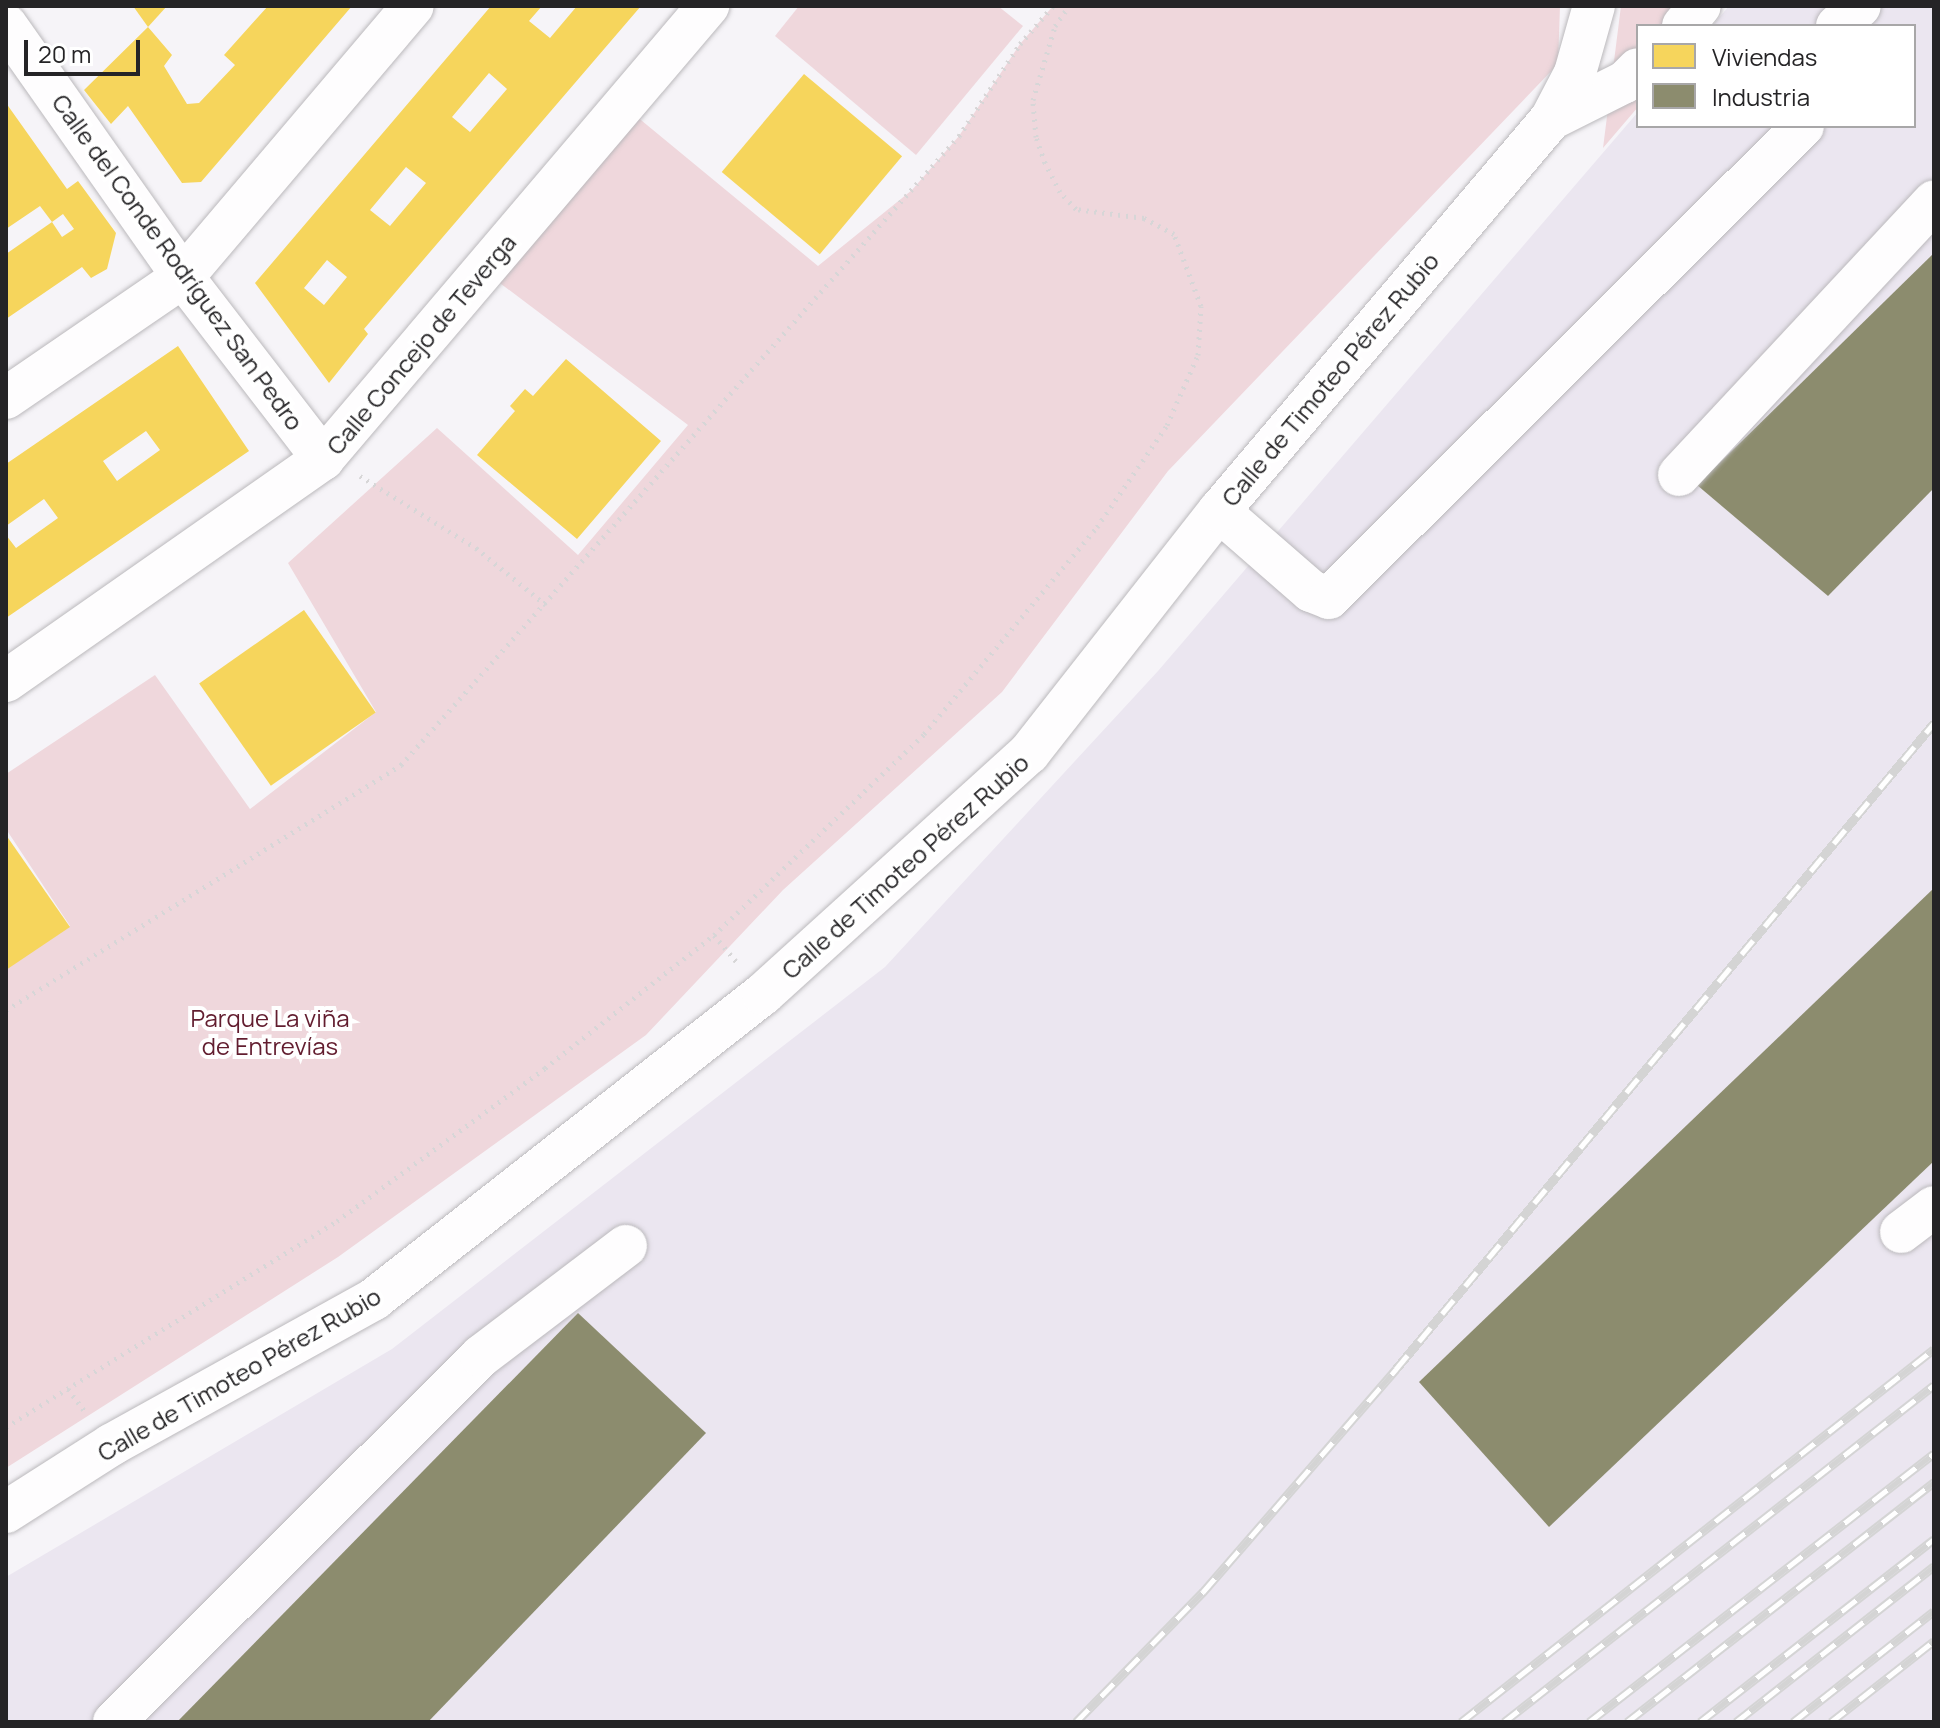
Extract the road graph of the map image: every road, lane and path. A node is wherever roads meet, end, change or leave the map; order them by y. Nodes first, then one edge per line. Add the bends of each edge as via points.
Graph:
1 (413, 6) edge
2 (708, 6) edge
3 (1053, 6) edge
4 (1069, 6) edge
5 (1594, 6) edge
6 (1700, 6) edge
7 (1860, 6) edge
8 (12, 22) edge
9 (1685, 24) edge
10 (1839, 24) edge
11 (1636, 71) edge
12 (1551, 119) junction
13 (1801, 128) edge
14 (1934, 202) edge
15 (183, 277) junction
16 (6, 398) edge
17 (323, 459) junction
18 (1679, 475) dead end
19 (1219, 511) junction
20 (546, 605) junction
21 (6, 681) edge
22 (6, 1010) edge
23 (1934, 1207) edge
24 (1901, 1232) dead end
25 (626, 1246) dead end
26 (6, 1427) edge
27 (6, 1512) edge
28 (114, 1722) edge

1 - 15 street
2 - 17 street, Calle Concejo de Teverga
3 - 20 path via 1020,44 959,136
4 - 26 path via 1055,26 1033,100 1045,163 1076,209 1144,218 1174,234 1201,306 1198,355 1167,425 1097,527 924,734 714,935 337,1221
5 - 12 street, Calle de Timoteo Pérez Rubio via 1575,73
6 - 9 street
7 - 10 street
8 - 15 street, Calle del Conde Rodríguez San Pedro
11 - 12 street via 1625,82
12 - 19 street, Calle de Timoteo Pérez Rubio
13 - 19 street via 1329,598 1311,591
14 - 18 street
15 - 16 street
15 - 17 street, Calle del Conde Rodríguez San Pedro
17 - 20 path via 379,484 476,548
17 - 21 street, Calle Concejo de Teverga
19 - 27 street, Calle de Timoteo Pérez Rubio via 1029,753 763,994 374,1299 111,1445
20 - 22 path via 401,765
23 - 24 street
25 - 28 street via 481,1356

